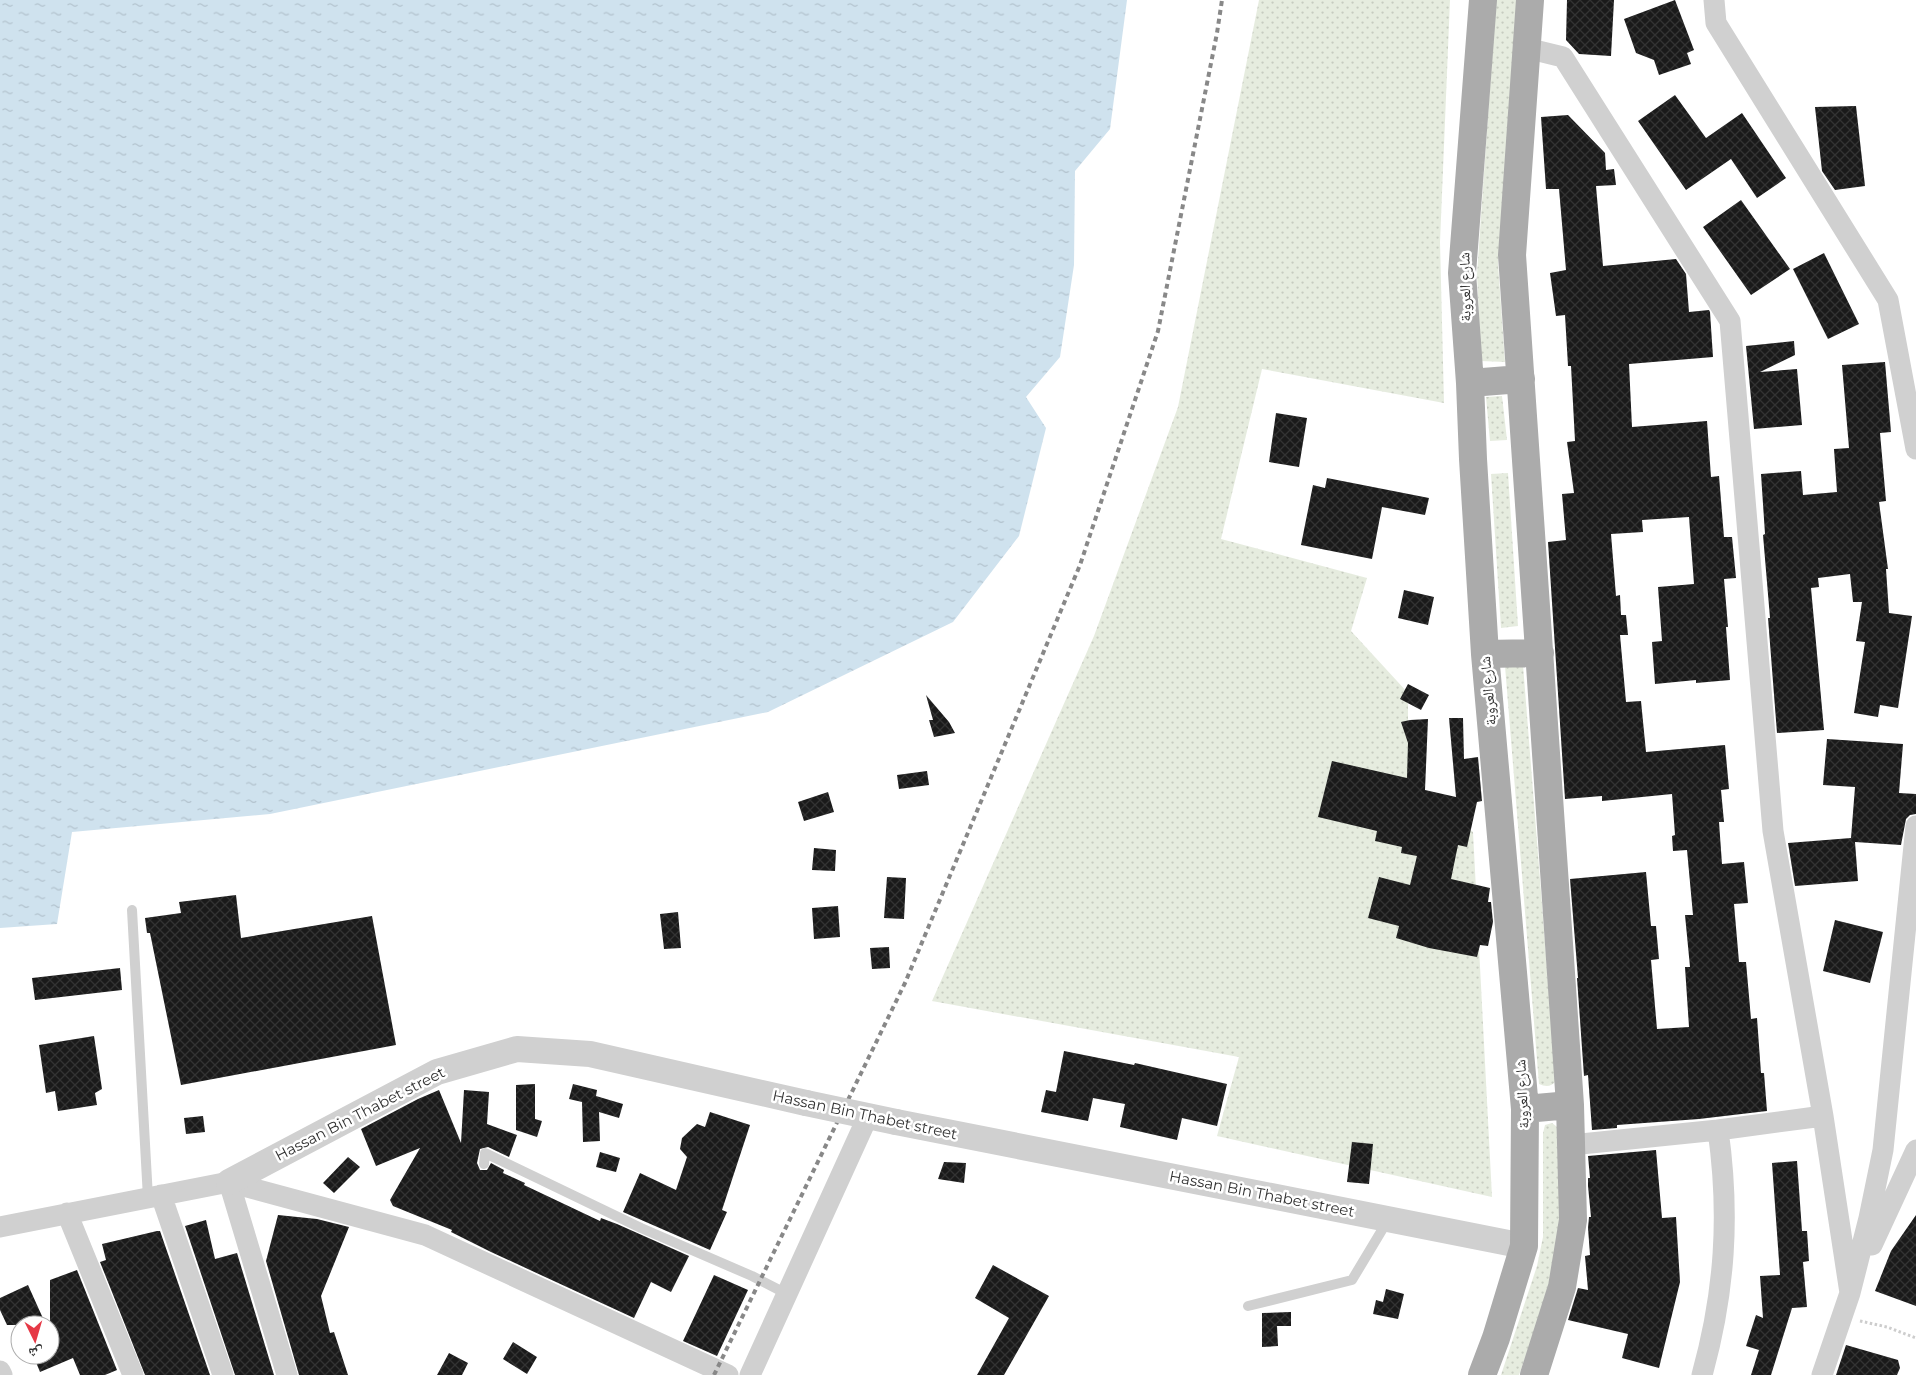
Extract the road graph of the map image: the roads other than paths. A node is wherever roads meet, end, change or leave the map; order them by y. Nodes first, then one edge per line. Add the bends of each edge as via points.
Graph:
1 (1483, 0) edge
2 (1530, 0) edge
3 (1714, 0) edge
4 (1526, 48) junction
5 (1521, 379) junction
6 (1470, 383) junction
7 (1916, 449) edge
8 (1540, 653) junction
9 (1485, 654) junction
10 (1916, 826) edge
11 (132, 910) dead end
12 (1570, 1105) junction
13 (1524, 1109) junction
14 (868, 1116) junction
15 (1823, 1116) junction
16 (1718, 1130) junction
17 (1571, 1145) junction
18 (1916, 1150) edge
19 (484, 1164) dead end
20 (229, 1182) junction
21 (154, 1196) junction
22 (67, 1213) junction
23 (1389, 1219) junction
24 (0, 1227) edge
25 (1524, 1246) junction
26 (1850, 1293) junction
27 (787, 1294) junction
28 (1248, 1306) dead end
29 (0, 1370) edge
30 (2, 1375) edge
31 (133, 1375) edge
32 (223, 1375) edge
33 (287, 1375) edge
34 (728, 1375) edge
35 (750, 1375) edge
36 (1482, 1375) edge
37 (1534, 1375) edge
38 (1702, 1375) edge
39 (1822, 1375) edge

1 - 6 main road, شارع العروبة via 1462,273
2 - 4 main road
3 - 7 street via 1716,23 1888,300
4 - 5 main road via 1512,254
4 - 15 street via 1563,56 1730,321 1773,831
5 - 6 main road
5 - 8 main road
6 - 9 main road, شارع العروبة
8 - 9 main road
8 - 12 main road
9 - 13 main road, شارع العروبة
10 - 26 street via 1883,1150
11 - 21 lane
12 - 13 main road
12 - 17 main road
13 - 25 main road, شارع العروبة
14 - 20 street, Hassan Bin Thabet street, bridge via 590,1054 516,1049 436,1072
14 - 23 street, Hassan Bin Thabet street, bridge
14 - 27 street
15 - 16 street
15 - 26 street
16 - 17 street
16 - 38 street via 1725,1200 1724,1254 1718,1307
17 - 37 main road via 1573,1220 1564,1278
18 - 26 street
19 - 27 lane via 485,1153
20 - 21 street
20 - 33 street
20 - 34 street via 425,1235
21 - 22 street
21 - 32 street
22 - 24 street
22 - 31 street
23 - 25 street, Hassan Bin Thabet street
23 - 28 lane via 1352,1280
25 - 36 main road, شارع العروبة
26 - 39 street
27 - 35 street
29 - 30 street

